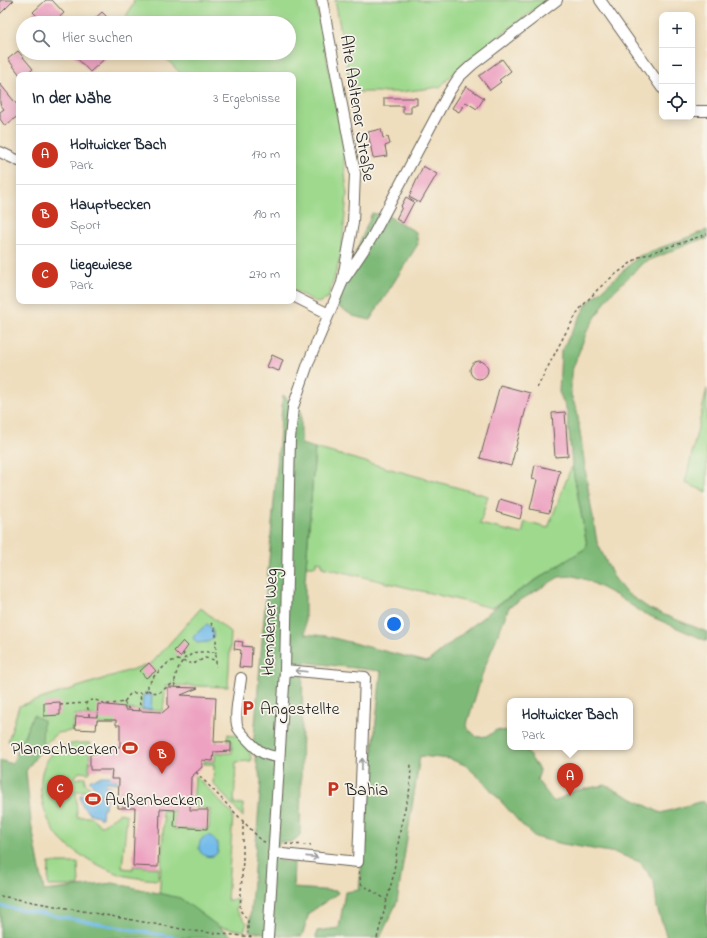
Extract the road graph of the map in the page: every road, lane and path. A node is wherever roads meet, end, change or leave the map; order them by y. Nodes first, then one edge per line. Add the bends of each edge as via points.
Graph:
1 (322, 0) edge
2 (556, 0) edge
3 (600, 0) edge
4 (659, 84) edge
5 (695, 111) edge
6 (707, 111) edge
7 (0, 152) edge
8 (16, 160) edge
9 (707, 234) edge
10 (342, 283) junction
11 (296, 297) edge
12 (330, 314) junction
13 (537, 388) dead end
14 (211, 623) dead end
15 (216, 653) junction
16 (184, 654) dead end
17 (184, 658) junction
18 (215, 660) junction
19 (182, 662) junction
20 (216, 667) dead end
21 (285, 670) junction
22 (241, 678) dead end
23 (175, 682) junction
24 (175, 687) dead end
25 (148, 690) junction
26 (141, 693) junction
27 (124, 702) junction
28 (86, 703) junction
29 (60, 705) dead end
30 (130, 711) dead end
31 (139, 711) dead end
32 (88, 716) dead end
33 (280, 757) junction
34 (411, 764) dead end
35 (196, 772) dead end
36 (243, 821) junction
37 (274, 843) junction
38 (311, 845) dead end
39 (273, 853) junction
40 (358, 862) junction
41 (0, 896) edge
42 (387, 900) junction
43 (248, 933) dead end
44 (253, 937) dead end
45 (268, 938) edge
46 (377, 938) edge

1 - 10 street, Alte Aaltener Straße via 355,173 353,223
2 - 10 street via 459,77 371,239
3 - 4 street
5 - 6 street
7 - 8 street
9 - 13 path via 639,257 598,289 579,310 564,334
10 - 12 street, Alte Aaltener Straße
11 - 12 street
12 - 21 street, Hemdener Weg via 309,360 293,407 290,439
14 - 15 path via 218,640
15 - 17 path via 194,653
15 - 18 path
16 - 17 path
17 - 19 path
18 - 19 path via 205,658 193,664
18 - 20 path
19 - 23 path
19 - 25 path via 177,660 163,666 154,675
21 - 33 street, Hemdener Weg
40 -> 21 street via 365,677
22 - 33 street via 238,727 262,754
23 - 24 path
23 - 25 path via 158,693
25 - 26 path
26 - 27 path via 130,694
26 - 31 path
27 - 28 path via 106,704 89,700
27 - 30 path
28 - 29 path
28 - 32 path
33 - 37 street, Hemdener Weg
34 - 42 path via 410,788
35 - 36 path
36 - 37 path via 262,841
36 - 43 path via 244,859 240,910 248,921
37 - 38 path
37 - 39 street, Hemdener Weg
39 -> 40 street
39 - 45 street, Hemdener Weg
40 - 42 path via 361,884
41 - 44 path via 193,931
42 - 46 path

